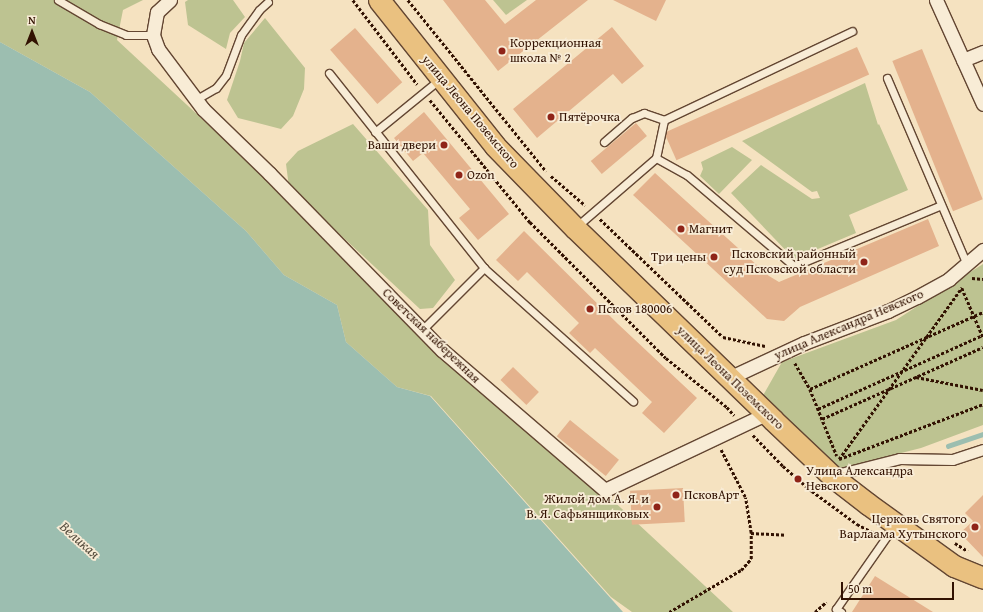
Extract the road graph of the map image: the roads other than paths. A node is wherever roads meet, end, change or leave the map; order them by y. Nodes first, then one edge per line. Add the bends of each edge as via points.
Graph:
1 (58, 0) edge
2 (170, 0) edge
3 (379, 0) edge
4 (936, 0) edge
5 (268, 2) dead end
6 (852, 31) dead end
7 (153, 35) junction
8 (983, 52) edge
9 (963, 60) junction
10 (329, 73) dead end
11 (442, 78) junction
12 (887, 78) dead end
13 (195, 100) junction
14 (983, 104) edge
15 (664, 120) junction
16 (375, 132) junction
17 (604, 142) dead end
18 (656, 158) junction
19 (941, 205) junction
20 (575, 228) junction
21 (983, 250) edge
22 (484, 268) junction
23 (968, 271) junction
24 (422, 330) junction
25 (729, 378) junction
26 (633, 401) dead end
27 (766, 414) junction
28 (983, 450) edge
29 (839, 470) junction
30 (895, 524) junction
31 (983, 578) edge
32 (836, 611) edge

1 - 7 lane via 99,24 126,35
2 - 7 street via 157,12
3 - 11 main road, улица Леона Поземского
4 - 9 street
5 - 13 lane via 259,10 242,35 226,75 216,88
6 - 15 lane
7 - 13 street, Советская набережная via 158,49
8 - 9 street
9 - 14 street
10 - 16 lane
11 - 16 lane
11 - 20 main road, улица Леона Поземского via 495,146
12 - 19 lane
13 - 24 street, Советская набережная
15 - 17 lane via 644,113 632,118
15 - 18 lane
16 - 22 lane
18 - 19 lane via 687,175 794,266
18 - 20 lane
19 - 23 lane
20 - 25 main road, улица Леона Поземского
21 - 23 street, улица Александра Невского
22 - 24 lane
22 - 26 lane
23 - 25 street, улица Александра Невского via 902,304 787,350
24 - 27 street, Советская набережная via 605,490
25 - 27 main road, улица Леона Поземского
27 - 29 main road, улица Леона Поземского
28 - 29 street via 953,460 900,459
29 - 30 main road, улица Леона Поземского
30 - 31 main road, улица Леона Поземского via 954,566
30 - 32 lane

